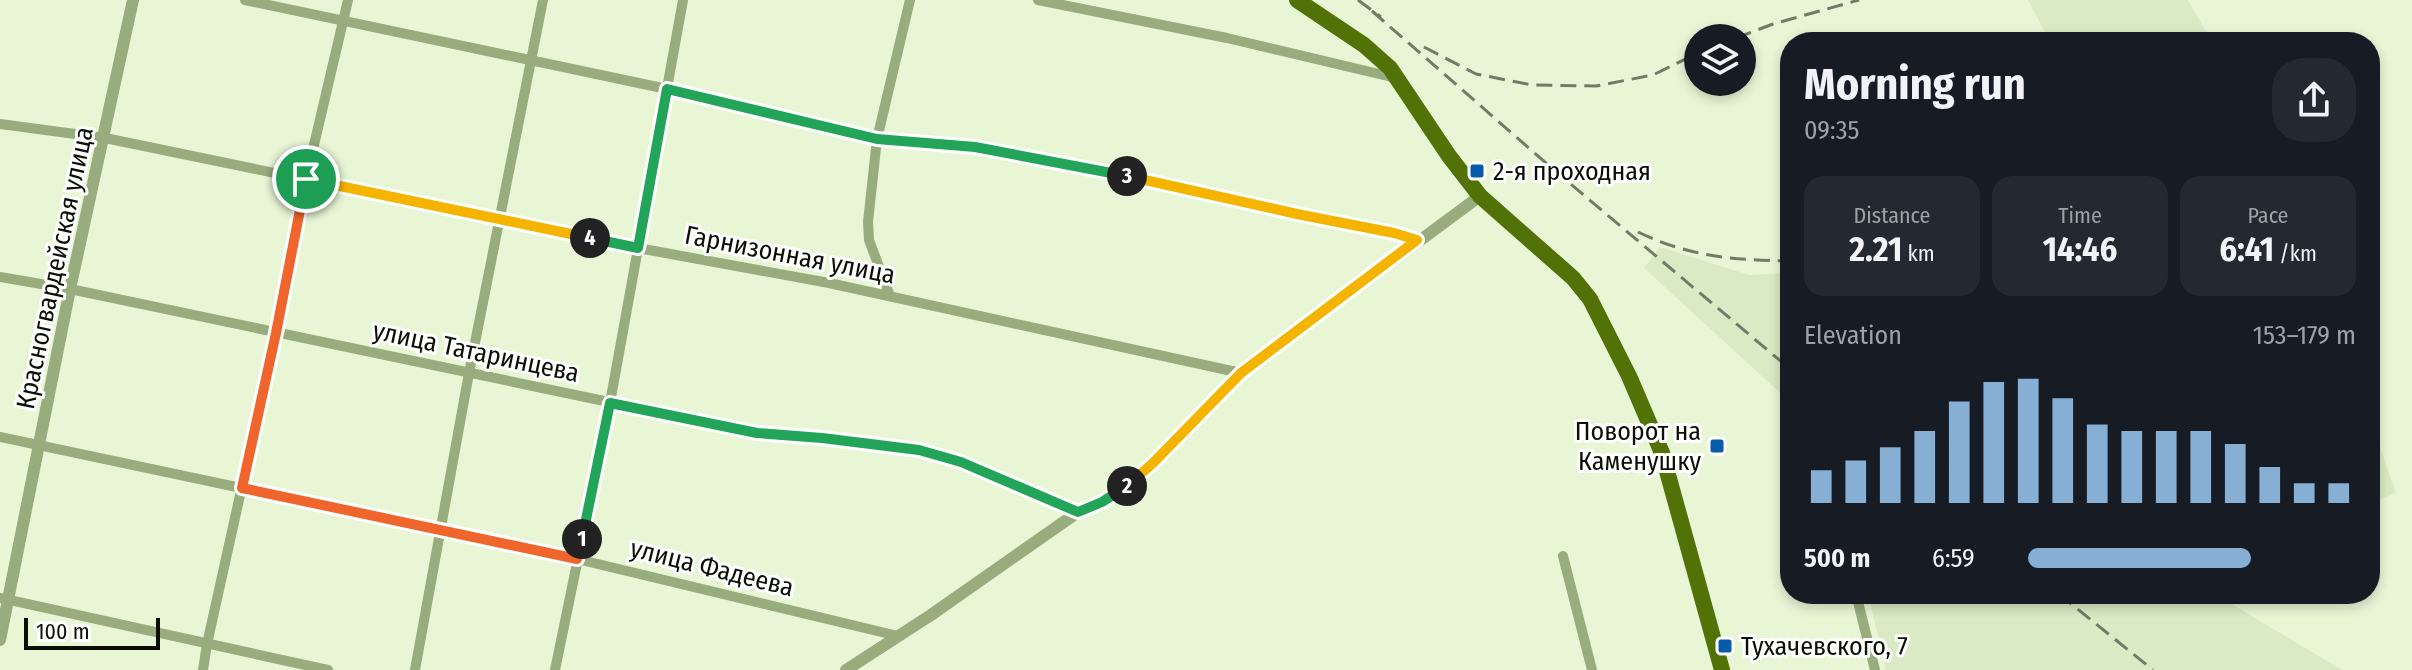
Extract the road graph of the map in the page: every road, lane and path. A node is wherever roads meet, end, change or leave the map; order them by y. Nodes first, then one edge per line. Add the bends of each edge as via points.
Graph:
1 (133, 0) edge
2 (245, 0) edge
3 (348, 0) edge
4 (543, 0) edge
5 (683, 0) edge
6 (910, 0) edge
7 (1038, 0) edge
8 (1297, 0) edge
9 (344, 22) junction
10 (530, 59) junction
11 (1400, 79) junction
12 (667, 89) junction
13 (0, 124) edge
14 (105, 138) junction
15 (877, 139) junction
16 (306, 179) junction
17 (1480, 196) junction
18 (498, 220) junction
19 (1417, 240) junction
20 (638, 248) junction
21 (0, 277) edge
22 (70, 289) junction
23 (890, 296) junction
24 (276, 333) junction
25 (469, 373) junction
26 (1241, 373) junction
27 (610, 403) junction
28 (0, 437) edge
29 (40, 446) junction
30 (242, 488) junction
31 (1078, 512) junction
32 (442, 530) junction
33 (1563, 556) dead end
34 (577, 559) junction
35 (4, 599) edge
36 (1858, 604) edge
37 (898, 636) junction
38 (0, 640) edge
39 (207, 644) junction
40 (203, 670) edge
41 (328, 670) edge
42 (415, 670) edge
43 (555, 670) edge
44 (846, 670) edge
45 (1592, 670) edge
46 (1722, 670) edge
47 (1875, 670) edge

1 - 14 street, Красногвардейская улица
2 - 9 street
3 - 9 street
4 - 10 street
5 - 12 street
6 - 15 street
7 - 11 street
8 - 11 main road via 1373,53
9 - 10 street
9 - 16 street
10 - 12 street
10 - 18 street
11 - 17 main road
12 - 15 street
12 - 20 street
13 - 14 street, Гарнизонная улица
14 - 16 street, Гарнизонная улица
14 - 22 street, Красногвардейская улица
15 - 19 street via 975,147 1091,168
15 - 23 street via 868,231
16 - 18 street, Гарнизонная улица
16 - 24 street
17 - 19 street
17 - 46 main road via 1584,291 1629,376 1662,453
18 - 20 street, Гарнизонная улица
18 - 25 street
19 - 26 street
20 - 23 street, Гарнизонная улица
20 - 27 street
21 - 22 street, улица Татаринцева
22 - 24 street, улица Татаринцева
22 - 29 street, Красногвардейская улица
23 - 26 street, Гарнизонная улица
24 - 25 street, улица Татаринцева
24 - 30 street
25 - 27 street, улица Татаринцева
25 - 32 street
26 - 31 street via 1135,480
27 - 31 street, улица Татаринцева via 757,433 919,450 961,462
27 - 34 street
28 - 29 street, улица Фадеева
29 - 30 street, улица Фадеева
29 - 35 street, Красногвардейская улица
30 - 32 street, улица Фадеева
30 - 39 street
31 - 37 street
32 - 34 street, улица Фадеева
32 - 42 street
33 - 45 street
34 - 37 street, улица Фадеева
34 - 43 street
35 - 38 street, Красногвардейская улица
35 - 39 street
36 - 47 street
37 - 44 street
39 - 40 street
39 - 41 street

